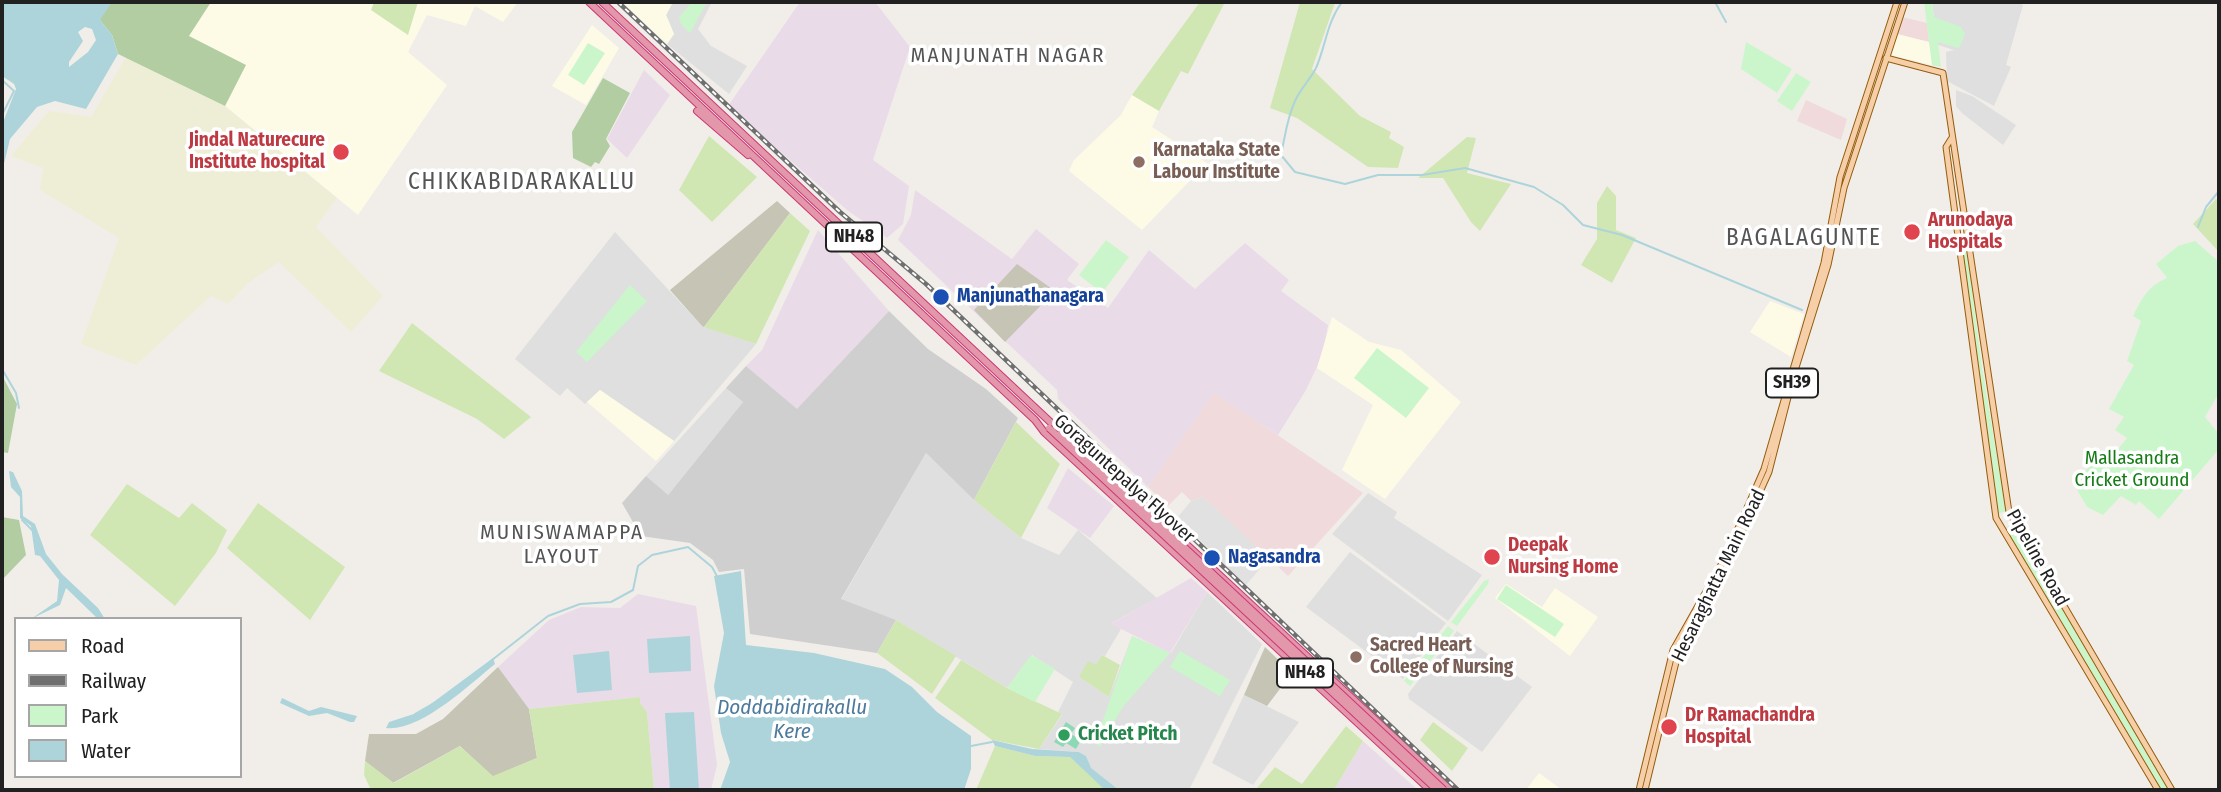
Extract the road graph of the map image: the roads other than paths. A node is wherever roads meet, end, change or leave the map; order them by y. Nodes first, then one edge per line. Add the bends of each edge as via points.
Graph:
1 (589, 2) edge
2 (602, 2) edge
3 (1897, 2) edge
4 (1905, 2) edge
5 (1883, 58) junction
6 (697, 111) dead end
7 (1952, 137) junction
8 (759, 161) junction
9 (1035, 420) junction
10 (1052, 427) junction
11 (1365, 711) junction
12 (1356, 721) junction
13 (1430, 790) edge
14 (1437, 790) edge
15 (1444, 790) edge
16 (1451, 790) edge
17 (1639, 790) edge
18 (1645, 790) edge
19 (2158, 790) edge
20 (2172, 790) edge

1 - 8 highway, NH48
2 - 10 highway, NH48
3 - 5 main road
4 - 5 main road, Hesaraghatta Main Road / SH39
5 - 7 main road via 1943,73
5 - 17 main road, Hesaraghatta Main Road via 1840,177 1824,263 1764,469 1726,556 1673,650
5 - 18 main road, Hesaraghatta Main Road / SH39 via 1769,472 1721,578 1678,654
6 - 8 highway via 737,148
7 - 19 main road, Pipeline Road via 1946,147 1996,518
7 - 20 main road, Pipeline Road via 2009,512
8 - 9 highway, NH48
9 - 10 highway, Goraguntepalya Flyover
9 - 12 highway, NH48
10 - 11 highway, NH48 via 1062,428 1077,441
10 - 14 highway, Goraguntepalya Flyover, bridge
10 - 15 highway, Goraguntepalya Flyover, bridge
11 - 12 highway
11 - 16 highway, NH48
12 - 13 highway, NH48

